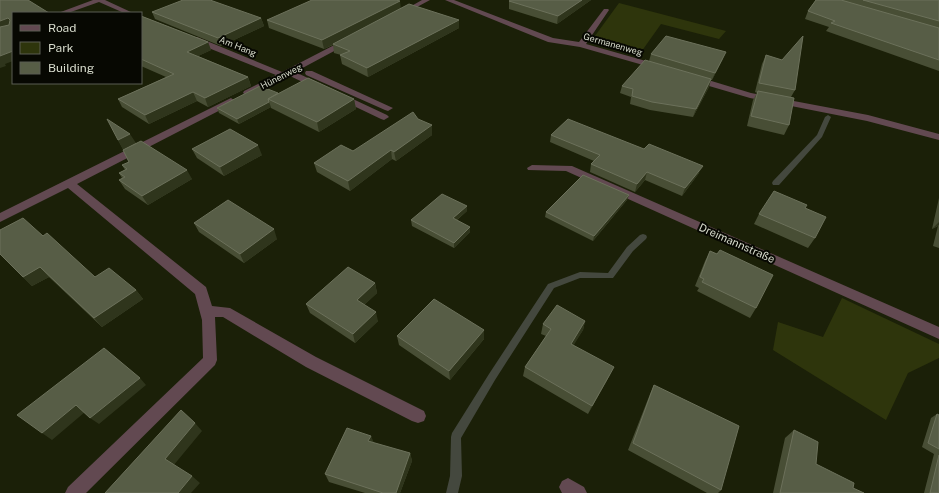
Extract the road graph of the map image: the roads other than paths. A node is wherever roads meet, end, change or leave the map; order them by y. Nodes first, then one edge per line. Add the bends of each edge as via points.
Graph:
1 (100, 0) edge
2 (427, 0) edge
3 (448, 0) edge
4 (606, 10) dead end
5 (64, 12) edge
6 (128, 12) edge
7 (394, 17) edge
8 (184, 35) edge
9 (352, 39) edge
10 (581, 44) junction
11 (297, 68) junction
12 (662, 69) edge
13 (285, 74) junction
14 (684, 76) edge
15 (939, 137) edge
16 (532, 168) dead end
17 (69, 183) junction
18 (0, 218) edge
19 (206, 311) junction
20 (939, 333) edge
21 (418, 416) dead end
22 (74, 493) edge

1 - 5 street
1 - 6 street
2 - 7 street
3 - 10 street, Germanenweg via 551,40
4 - 10 street
8 - 13 street, Am Hang
9 - 11 street, Hünenweg
10 - 12 street, Germanenweg
11 - 13 street, Hünenweg
11 - 13 street, Am Hang via 386,112
13 - 17 street, Hünenweg
14 - 15 street via 750,96 868,118
16 - 20 street, Dreimannstraße via 568,168
17 - 18 street, Hünenweg
17 - 19 street via 201,291
19 - 21 street via 225,312 311,362
19 - 22 street via 209,320 210,360

